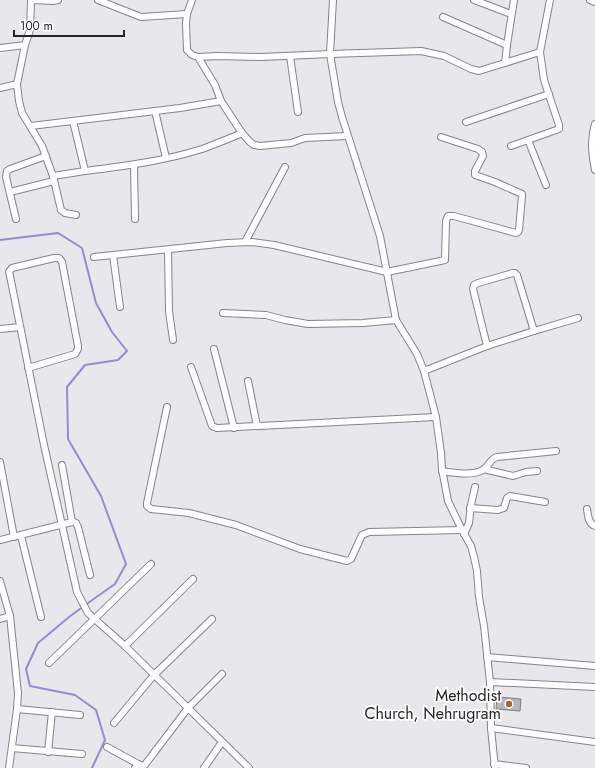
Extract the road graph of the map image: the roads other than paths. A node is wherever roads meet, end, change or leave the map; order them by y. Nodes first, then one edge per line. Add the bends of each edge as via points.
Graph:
1 (32, 0) edge
2 (58, 0) edge
3 (98, 0) edge
4 (192, 0) edge
5 (333, 0) edge
6 (474, 0) edge
7 (514, 0) edge
8 (550, 0) edge
9 (590, 0) edge
10 (595, 2) edge
11 (187, 14) junction
12 (511, 14) junction
13 (443, 17) dead end
14 (25, 45) junction
15 (506, 45) junction
16 (0, 48) edge
17 (540, 52) junction
18 (330, 54) junction
19 (290, 56) junction
20 (198, 57) junction
21 (505, 63) junction
22 (17, 84) junction
23 (0, 88) edge
24 (549, 94) junction
25 (222, 101) junction
26 (155, 111) junction
27 (298, 112) dead end
28 (73, 121) junction
29 (466, 122) dead end
30 (595, 124) edge
31 (31, 126) junction
32 (242, 133) junction
33 (347, 136) junction
34 (441, 137) dead end
35 (593, 138) edge
36 (528, 140) junction
37 (511, 146) dead end
38 (46, 156) junction
39 (166, 158) junction
40 (134, 165) junction
41 (285, 167) dead end
42 (595, 170) edge
43 (84, 171) junction
44 (53, 178) junction
45 (546, 185) dead end
46 (10, 192) junction
47 (76, 215) dead end
48 (134, 219) dead end
49 (16, 220) dead end
50 (245, 242) junction
51 (168, 250) junction
52 (113, 255) junction
53 (94, 257) dead end
54 (387, 272) junction
55 (120, 307) dead end
56 (223, 313) dead end
57 (578, 318) dead end
58 (396, 320) junction
59 (20, 327) junction
60 (0, 329) edge
61 (534, 331) junction
62 (172, 340) dead end
63 (487, 346) junction
64 (214, 349) dead end
65 (192, 367) dead end
66 (28, 368) junction
67 (424, 371) junction
68 (248, 381) dead end
69 (167, 407) dead end
70 (436, 417) junction
71 (257, 426) junction
72 (234, 428) junction
73 (556, 451) dead end
74 (0, 462) edge
75 (62, 465) dead end
76 (484, 469) junction
77 (537, 471) dead end
78 (442, 472) junction
79 (475, 487) dead end
80 (545, 502) dead end
81 (470, 508) junction
82 (587, 508) dead end
83 (72, 521) junction
84 (62, 525) junction
85 (595, 526) edge
86 (463, 532) junction
87 (17, 536) junction
88 (0, 540) edge
89 (151, 564) dead end
90 (90, 575) dead end
91 (193, 579) dead end
92 (0, 581) edge
93 (10, 616) junction
94 (41, 617) dead end
95 (0, 618) edge
96 (94, 619) junction
97 (212, 619) dead end
98 (125, 646) junction
99 (487, 657) junction
100 (49, 663) dead end
101 (595, 666) edge
102 (222, 674) dead end
103 (154, 675) junction
104 (490, 682) junction
105 (595, 687) edge
106 (188, 708) junction
107 (17, 709) junction
108 (52, 712) junction
109 (80, 715) dead end
110 (114, 723) dead end
111 (491, 728) junction
112 (222, 742) junction
113 (595, 742) edge
114 (107, 747) dead end
115 (12, 748) junction
116 (48, 752) junction
117 (82, 754) dead end
118 (495, 766) edge
119 (141, 767) edge
120 (9, 768) edge
121 (204, 768) edge
122 (249, 768) edge
123 (526, 768) edge

1 - 2 street
1 - 14 street via 30,30
3 - 11 street via 141,17
4 - 11 street
5 - 18 street
6 - 12 street
7 - 12 street
8 - 17 street
9 - 10 street
11 - 20 street via 187,50
12 - 15 street
13 - 15 street
14 - 16 street
14 - 22 street
15 - 21 street
17 - 21 street
17 - 24 street
18 - 19 street
18 - 21 street via 421,51 444,56 479,71
18 - 33 street
19 - 20 street
19 - 27 street
20 - 25 street
22 - 23 street
22 - 31 street via 22,113
24 - 29 street
24 - 36 street via 559,129
25 - 26 street
25 - 32 street
26 - 28 street
26 - 39 street
28 - 31 street
28 - 43 street
30 - 35 street
31 - 38 street
32 - 33 street via 254,145 260,146 291,143 305,138
32 - 39 street via 202,149
33 - 54 street via 380,236
34 - 54 street via 478,149 483,156 476,175 522,194 519,230 516,233 448,216 445,260
35 - 42 street
36 - 37 street
36 - 45 street
38 - 44 street
38 - 46 street via 7,171
39 - 40 street
40 - 43 street
40 - 48 street
41 - 50 street
43 - 44 street
44 - 46 street
44 - 47 street via 61,210
46 - 49 street
50 - 51 street
50 - 54 street via 274,245
51 - 52 street
51 - 62 street
52 - 53 street
52 - 55 street
54 - 58 street
56 - 58 street via 266,315 308,324
57 - 61 street
58 - 67 street via 417,354
59 - 60 street
59 - 66 street
59 - 66 street via 10,270 16,266 59,258 62,262 78,349 74,354
61 - 63 street
61 - 63 street via 515,273 478,283 473,289
63 - 67 street
64 - 72 street
65 - 72 street via 212,426 219,429
66 - 84 street
67 - 70 street
68 - 71 street
69 - 86 street via 147,503 151,509 189,513 236,525 300,549 347,561 351,559 362,536 369,532
70 - 71 street
70 - 78 street
71 - 72 street
73 - 76 street via 497,457
74 - 87 street
75 - 83 street
76 - 77 street via 513,476
76 - 78 street via 466,473
78 - 86 street via 448,501
79 - 81 street
80 - 81 street via 510,496 502,509
81 - 86 street via 469,523
82 - 85 street via 589,521
83 - 84 street
83 - 90 street via 78,527
84 - 87 street
84 - 96 street via 77,592
86 - 99 street via 471,546 477,571
87 - 88 street
87 - 94 street
89 - 96 street
91 - 98 street
92 - 93 street
93 - 95 street
93 - 107 street
96 - 98 street
96 - 100 street
97 - 103 street
98 - 103 street
99 - 101 street
99 - 104 street
102 - 106 street
103 - 106 street
103 - 110 street
104 - 105 street
104 - 111 street
106 - 112 street
106 - 119 street
107 - 108 street
107 - 115 street
108 - 109 street
108 - 116 street
111 - 113 street
111 - 118 street
112 - 121 street
112 - 122 street
114 - 119 street
115 - 116 street
115 - 120 street
116 - 117 street
118 - 123 street

